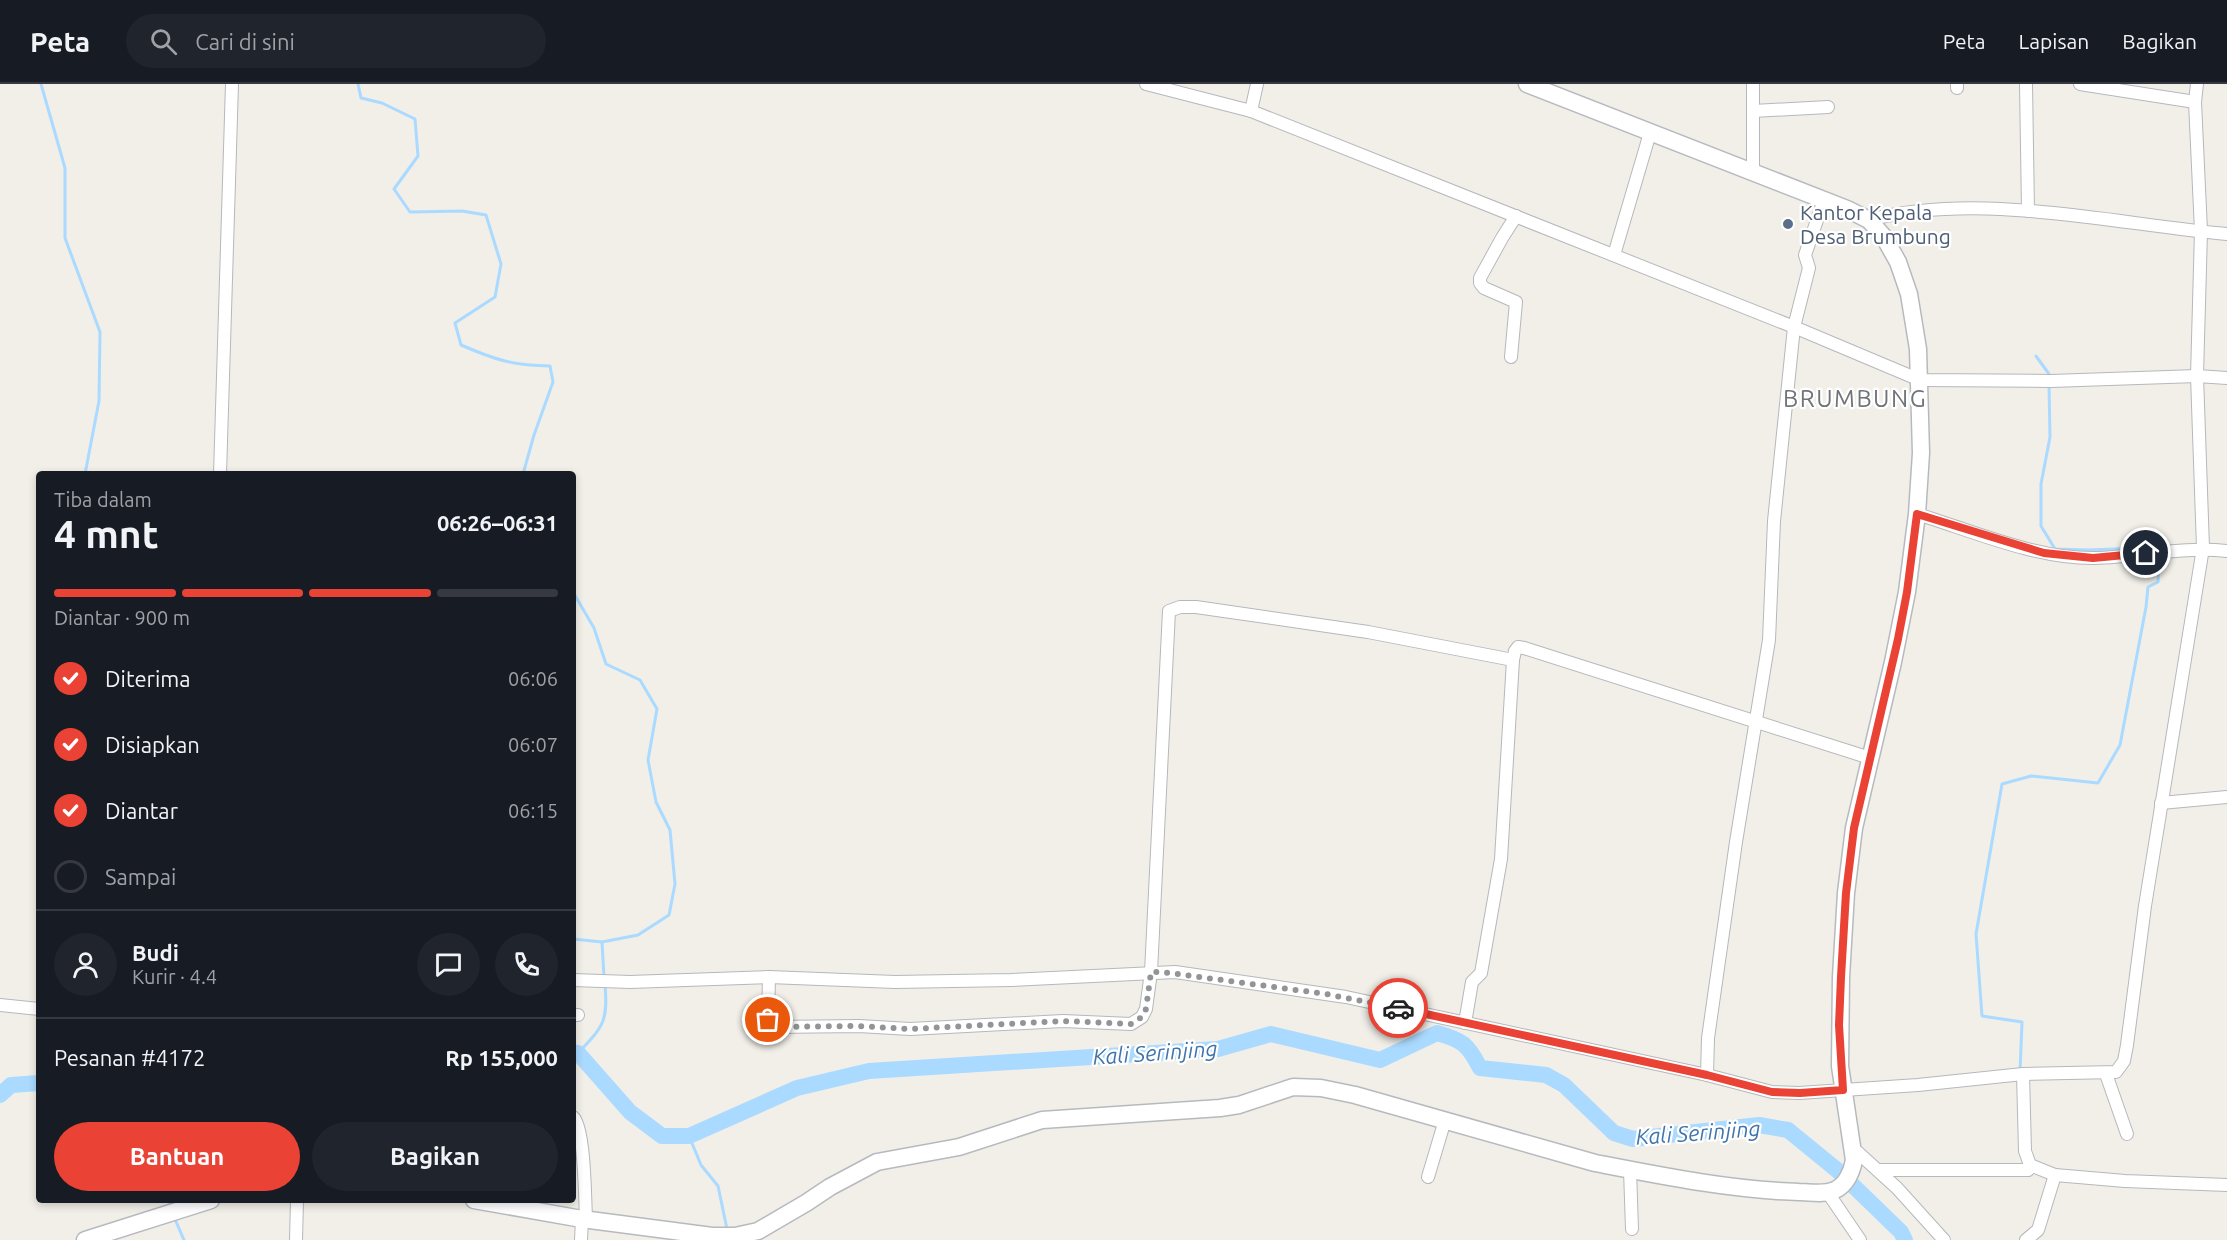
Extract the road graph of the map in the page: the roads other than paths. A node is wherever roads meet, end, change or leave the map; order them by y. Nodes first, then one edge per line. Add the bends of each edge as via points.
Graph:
1 (232, 84) edge
2 (1146, 84) edge
3 (1257, 84) edge
4 (1527, 84) edge
5 (1753, 84) edge
6 (2026, 84) edge
7 (2080, 84) edge
8 (2197, 84) edge
9 (2195, 102) junction
10 (1828, 107) dead end
11 (1251, 111) junction
12 (1753, 111) junction
13 (1650, 133) junction
14 (1753, 173) junction
15 (1824, 201) junction
16 (2028, 211) junction
17 (1516, 216) junction
18 (1869, 220) junction
19 (2201, 231) junction
20 (2227, 234) edge
21 (1614, 255) junction
22 (1794, 327) junction
23 (1511, 357) dead end
24 (2197, 376) junction
25 (2227, 378) edge
26 (1920, 380) junction
27 (220, 471) edge
28 (1917, 514) junction
29 (2202, 548) junction
30 (2227, 551) edge
31 (1513, 660) junction
32 (1755, 722) junction
33 (1870, 758) junction
34 (2227, 797) edge
35 (2161, 803) junction
36 (1151, 972) junction
37 (769, 977) junction
38 (576, 980) edge
39 (0, 1005) edge
40 (36, 1009) edge
41 (1465, 1023) junction
42 (2106, 1074) junction
43 (1707, 1075) junction
44 (2021, 1075) junction
45 (1843, 1090) junction
46 (576, 1120) edge
47 (1445, 1120) junction
48 (2127, 1134) dead end
49 (1853, 1148) junction
50 (2030, 1167) junction
51 (1630, 1170) junction
52 (1878, 1170) junction
53 (2054, 1176) junction
54 (1428, 1177) dead end
55 (1840, 1184) junction
56 (2227, 1185) edge
57 (203, 1203) edge
58 (297, 1203) edge
59 (491, 1203) edge
60 (584, 1219) junction
61 (1632, 1229) dead end
62 (121, 1234) edge
63 (762, 1235) edge
64 (720, 1237) edge
65 (85, 1240) edge
66 (296, 1240) edge
67 (581, 1240) edge
68 (1860, 1240) edge
69 (1944, 1240) edge
70 (2026, 1240) edge

1 - 27 street
2 - 11 street
3 - 11 street
4 - 13 main road
5 - 12 street
6 - 16 street
7 - 9 street
8 - 9 street
9 - 19 street
10 - 12 street
11 - 17 street
12 - 14 street
13 - 14 main road
13 - 21 street
14 - 15 main road
15 - 18 main road
15 - 22 street via 1805,255 1809,268
16 - 18 street via 1915,211
16 - 19 street
17 - 21 street
17 - 23 street via 1480,279 1484,288 1516,302
18 - 26 main road via 1898,262 1909,294
19 - 20 street
19 - 24 street
21 - 22 street
22 - 26 street
22 - 32 street via 1774,521 1769,640
24 - 25 street
24 - 26 street
24 - 29 street
26 - 28 main road
28 - 29 street via 2044,553 2093,558
28 - 33 main road via 1905,603
29 - 30 street
29 - 35 street
31 - 32 street via 1518,647 1524,648
31 - 36 street via 1368,632 1196,607 1168,611
31 - 41 street via 1501,859 1481,973 1472,982
32 - 33 street
32 - 43 street via 1708,1038
33 - 45 main road via 1854,828 1846,893 1839,1025
34 - 35 street
35 - 42 street via 2124,1061 2116,1072
36 - 37 street via 895,982
36 - 37 street via 1146,1009 1131,1024 1063,1021 910,1029 773,1027 768,1020
36 - 41 street via 1335,995
37 - 38 street
39 - 40 street
41 - 43 street
42 - 44 street
42 - 48 street
43 - 45 street via 1772,1092
44 - 45 street
44 - 50 street via 2025,1151
45 - 49 main road
46 - 60 street
47 - 51 main road
47 - 54 street
47 - 63 main road via 1355,1095 1293,1087 1220,1108 1042,1120 959,1147 877,1162 830,1187
49 - 52 street
49 - 55 main road via 1854,1160
50 - 52 street
50 - 53 street
51 - 55 main road via 1770,1191
51 - 61 street
52 - 69 street
53 - 56 street
53 - 70 street via 2038,1230
55 - 68 street
57 - 62 main road via 150,1219
58 - 66 street
59 - 60 main road
60 - 64 main road
60 - 67 street
62 - 65 main road
63 - 64 main road

